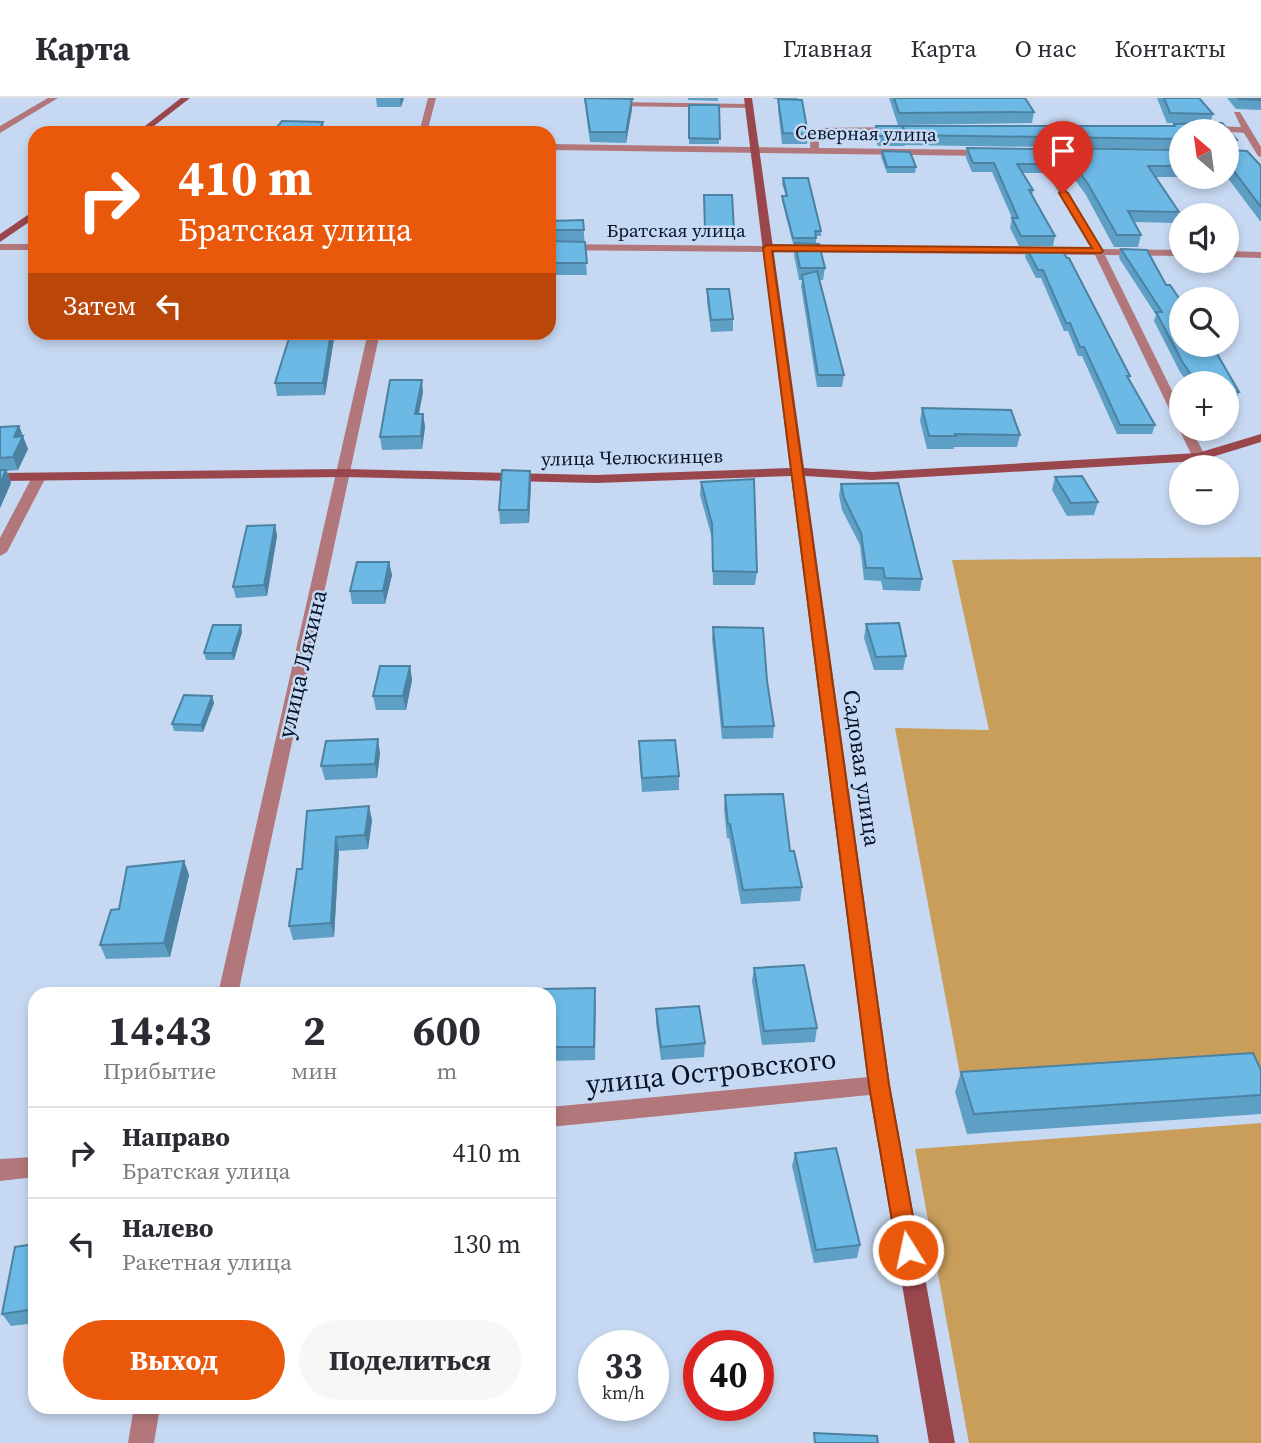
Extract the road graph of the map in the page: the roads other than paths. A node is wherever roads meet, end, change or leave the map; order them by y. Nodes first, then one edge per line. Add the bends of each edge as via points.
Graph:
1 (54, 98) edge
2 (186, 98) edge
3 (432, 98) edge
4 (602, 98) edge
5 (749, 102) edge
6 (1237, 114) edge
7 (149, 126) edge
8 (425, 126) edge
9 (0, 130) edge
10 (910, 130) edge
11 (1239, 130) edge
12 (1246, 130) junction
13 (556, 147) edge
14 (756, 149) junction
15 (814, 150) junction
16 (1040, 154) junction
17 (1079, 154) edge
18 (1261, 155) edge
19 (1250, 156) edge
20 (28, 218) edge
21 (0, 239) edge
22 (0, 247) edge
23 (28, 247) edge
24 (556, 247) edge
25 (767, 248) junction
26 (1098, 251) junction
27 (1169, 253) edge
28 (1239, 254) edge
29 (1261, 255) edge
30 (372, 340) edge
31 (1169, 396) edge
32 (1261, 438) edge
33 (1206, 455) edge
34 (1169, 459) edge
35 (797, 472) junction
36 (345, 473) junction
37 (0, 477) edge
38 (39, 477) junction
39 (0, 552) edge
40 (230, 987) edge
41 (879, 1085) junction
42 (556, 1116) edge
43 (28, 1168) edge
44 (0, 1170) edge
45 (146, 1414) edge
46 (141, 1443) edge
47 (942, 1443) edge

1 - 9 street
2 - 7 street
3 - 8 street
4 - 5 street via 615,104
5 - 14 street, Садовая улица
6 - 12 street
10 - 15 street via 815,131
11 - 12 street
12 - 18 street
13 - 14 street, Северная улица
14 - 15 street, Северная улица
14 - 25 street, Садовая улица
15 - 16 street, Северная улица
16 - 17 street, Северная улица
16 - 26 street
18 - 19 street
20 - 21 street
22 - 23 street
24 - 25 street, Братская улица
25 - 26 street, Братская улица
25 - 35 street, Садовая улица
26 - 27 street, Братская улица
26 - 31 street
28 - 29 street
30 - 36 street, улица Ляхина
32 - 33 street, улица Челюскинцев
34 - 35 street, улица Челюскинцев via 872,476
35 - 36 street, улица Челюскинцев via 596,480
35 - 41 street, Садовая улица
36 - 38 street, улица Челюскинцев
36 - 40 street, улица Ляхина
37 - 38 street, улица Челюскинцев
38 - 39 street
41 - 42 street, улица Островского
41 - 47 street, Садовая улица
43 - 44 street
45 - 46 street

